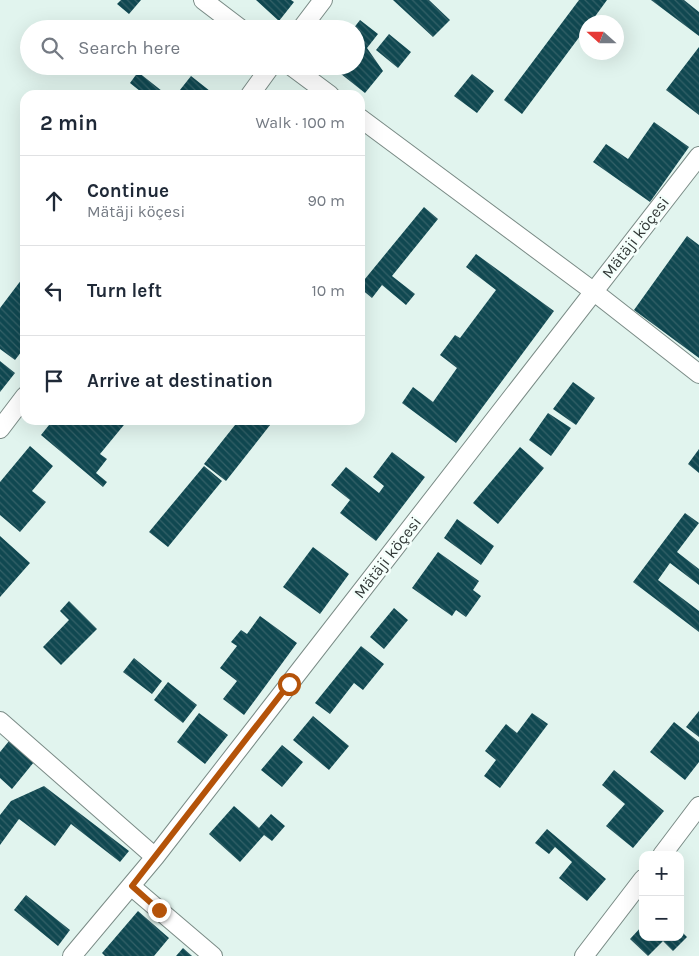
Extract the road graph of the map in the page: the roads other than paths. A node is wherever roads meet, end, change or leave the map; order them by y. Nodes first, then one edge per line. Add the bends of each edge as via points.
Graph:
1 (204, 0) edge
2 (323, 0) edge
3 (230, 20) edge
4 (307, 20) edge
5 (264, 75) edge
6 (303, 75) edge
7 (254, 90) edge
8 (323, 90) edge
9 (365, 122) edge
10 (699, 156) edge
11 (592, 291) junction
12 (699, 374) edge
13 (20, 403) edge
14 (0, 429) edge
15 (0, 721) edge
16 (699, 806) edge
17 (665, 851) edge
18 (155, 857) junction
19 (639, 885) edge
20 (132, 886) junction
21 (72, 956) edge
22 (213, 956) edge
23 (584, 956) edge

1 - 3 street
2 - 4 street
5 - 7 street
6 - 8 street
9 - 11 street
10 - 11 street, Mätäji köçesi
11 - 12 street
11 - 18 street, Mätäji köçesi
13 - 14 street
15 - 18 street
16 - 17 street
18 - 20 street, Mätäji köçesi
19 - 23 street
20 - 21 street, Mätäji köçesi
20 - 22 street

